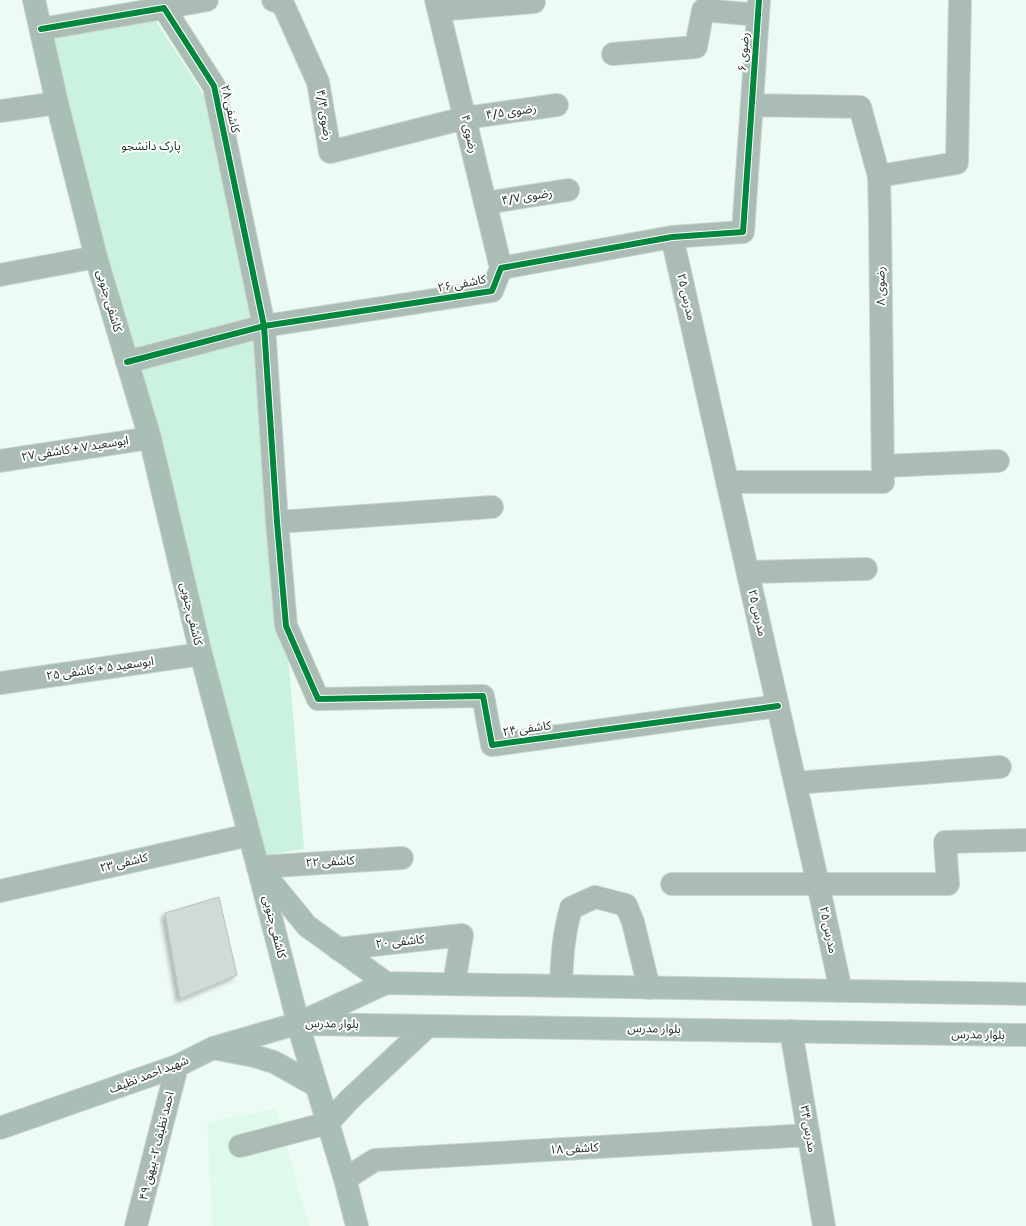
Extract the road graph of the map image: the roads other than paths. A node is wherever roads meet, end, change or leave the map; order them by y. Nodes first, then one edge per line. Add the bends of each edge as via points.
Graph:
1 (34, 0) edge
2 (207, 0) edge
3 (273, 0) edge
4 (960, 0) edge
5 (534, 2) dead end
6 (437, 5) edge
7 (164, 8) junction
8 (758, 8) edge
9 (41, 29) junction
10 (613, 54) dead end
11 (57, 103) junction
12 (557, 105) dead end
13 (752, 105) junction
14 (0, 111) edge
15 (465, 118) junction
16 (879, 176) junction
17 (568, 190) dead end
18 (485, 203) junction
19 (672, 237) junction
20 (96, 257) junction
21 (501, 268) junction
22 (0, 275) edge
23 (264, 326) junction
24 (127, 362) junction
25 (150, 438) junction
26 (0, 461) edge
27 (998, 461) dead end
28 (883, 466) junction
29 (727, 482) junction
30 (492, 507) dead end
31 (277, 522) junction
32 (866, 569) dead end
33 (748, 572) junction
34 (201, 654) junction
35 (0, 683) edge
36 (318, 699) joint
37 (778, 706) junction
38 (1000, 767) dead end
39 (795, 783) junction
40 (249, 835) junction
41 (1026, 840) edge
42 (402, 858) dead end
43 (258, 867) junction
44 (672, 884) dead end
45 (818, 884) junction
46 (0, 891) edge
47 (338, 949) junction
48 (386, 983) junction
49 (454, 984) junction
50 (561, 986) junction
51 (648, 988) junction
52 (841, 991) junction
53 (1026, 994) edge
54 (299, 1024) junction
55 (428, 1026) junction
56 (791, 1032) junction
57 (1026, 1035) edge
58 (213, 1048) junction
59 (177, 1066) junction
60 (315, 1085) junction
61 (328, 1123) junction
62 (0, 1128) edge
63 (809, 1135) junction
64 (240, 1146) dead end
65 (345, 1179) junction
66 (136, 1226) edge
67 (357, 1226) edge
68 (824, 1226) edge

1 - 9 main road, کاشفی جنوبی
2 - 7 street
3 - 15 street, رضوی ۴/۴ via 283,4 318,82 330,152
4 - 16 street via 957,163
5 - 6 street
6 - 15 street, رضوی ۴
7 - 9 street
7 - 23 street, کاشفی ۲۸ via 214,86
8 - 10 street via 703,10 696,48
8 - 13 street, رضوی ۶
9 - 11 main road, کاشفی جنوبی
11 - 14 street
11 - 20 main road, کاشفی جنوبی
12 - 15 street, رضوی ۴/۵
13 - 16 street via 860,107
13 - 19 street, رضوی ۶ via 743,232
15 - 18 street, رضوی ۴
16 - 28 street, رضوی ۸
17 - 18 street, رضوی ۴/۷
18 - 21 street, رضوی ۴
19 - 21 street, کاشفی ۲۶
19 - 29 street, مدرس ۲۵
20 - 22 street
20 - 24 main road, کاشفی جنوبی
21 - 23 street, کاشفی ۲۶ via 492,291
23 - 24 street
23 - 31 street, کاشفی ۲۸
24 - 25 main road, کاشفی جنوبی
25 - 26 street, ابوسعید ۷ + کاشفی ۲۷
25 - 34 main road, کاشفی جنوبی
27 - 28 street
28 - 29 street, رضوی ۸ via 883,482
29 - 33 street, مدرس ۲۵
30 - 31 street
31 - 36 street, کاشفی ۲۸ via 286,626
32 - 33 street
33 - 37 street, مدرس ۲۵
34 - 35 street, ابوسعید ۵ + کاشفی ۲۵
34 - 40 main road, کاشفی جنوبی
36 - 37 street, کاشفی ۲۴ via 482,696 492,745
37 - 39 street, مدرس ۲۵
38 - 39 street
39 - 45 street, مدرس ۲۵
40 - 43 main road, کاشفی جنوبی
40 - 46 street, کاشفی ۲۳
41 - 45 street via 945,842 948,884
42 - 43 street, کاشفی ۲۲
43 - 47 main road via 307,926
43 - 54 main road, کاشفی جنوبی
44 - 45 street
45 - 52 street, مدرس ۲۵
47 - 48 main road
47 - 49 street, کاشفی ۲۰ via 462,935
48 - 49 main road, بلوار مدرس
48 - 54 main road, بلوار مدرس
49 - 50 main road, بلوار مدرس
50 - 51 main road, بلوار مدرس
50 - 51 street via 562,952 571,908 594,897 626,905 633,922
51 - 52 main road, بلوار مدرس
52 - 53 main road, بلوار مدرس
54 - 55 main road, بلوار مدرس
54 - 58 main road, شهید احمد نظیف
54 - 60 main road, کاشفی جنوبی
55 - 56 main road, بلوار مدرس
55 - 61 main road
56 - 57 main road, بلوار مدرس
56 - 63 street, مدرس ۳۴
58 - 59 main road, شهید احمد نظیف
58 - 60 main road via 274,1062
59 - 62 main road, شهید احمد نظیف
59 - 66 street, احمد نظیف ۲- بیهق ۴۹
60 - 61 main road, کاشفی جنوبی
61 - 64 street
61 - 65 main road, کاشفی جنوبی
63 - 65 street, کاشفی ۱۸ via 375,1160
63 - 68 street, مدرس ۳۴
65 - 67 main road, کاشفی جنوبی

